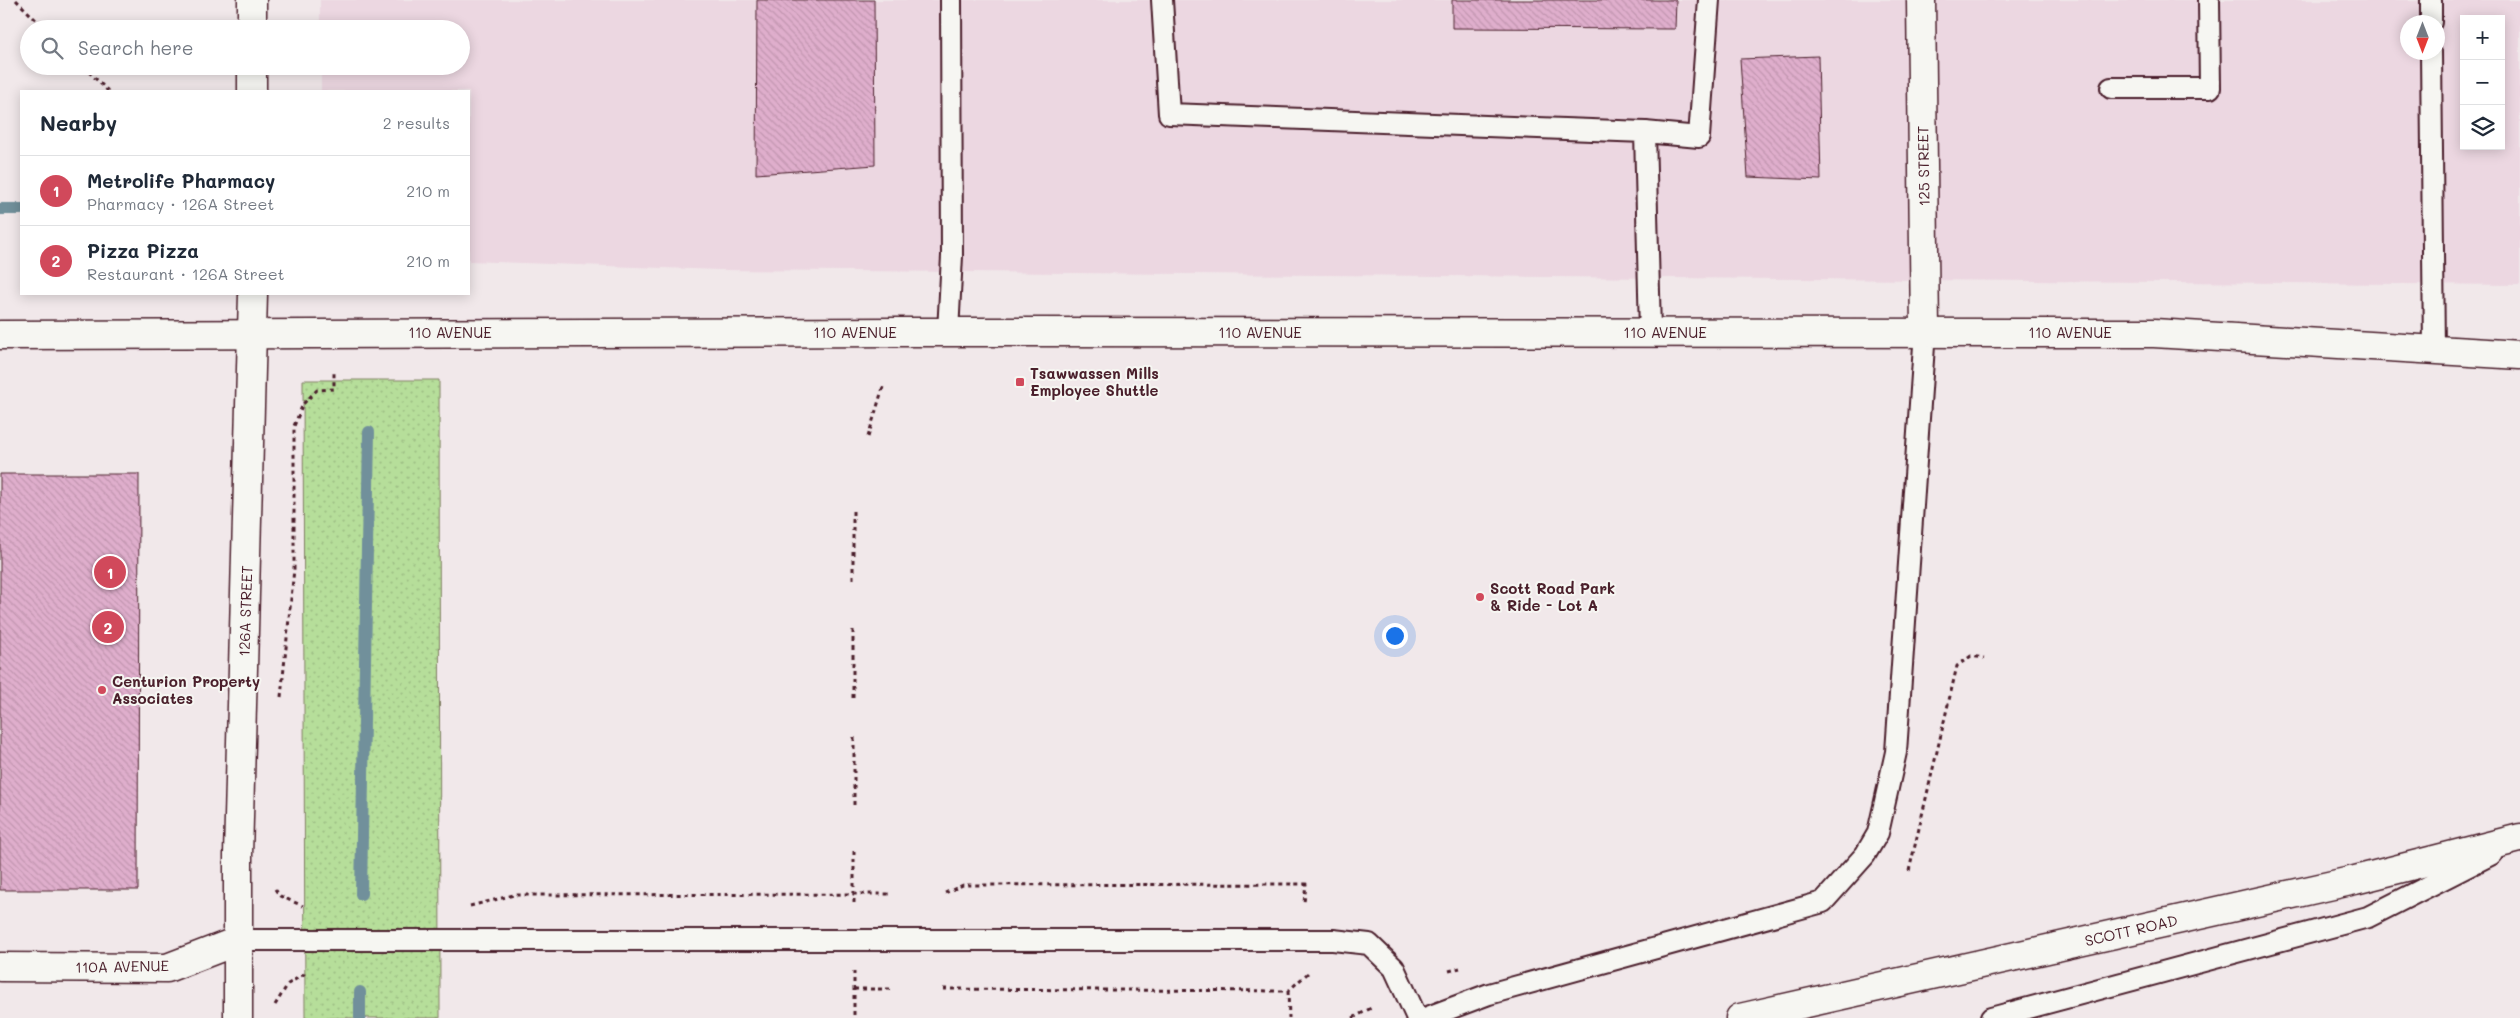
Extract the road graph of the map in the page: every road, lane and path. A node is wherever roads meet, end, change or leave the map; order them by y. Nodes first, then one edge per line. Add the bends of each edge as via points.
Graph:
1 (16, 0) edge
2 (252, 0) edge
3 (951, 0) edge
4 (1162, 0) edge
5 (1708, 0) edge
6 (1921, 0) edge
7 (2210, 0) edge
8 (2431, 0) edge
9 (2431, 15) edge
10 (36, 20) edge
11 (252, 20) edge
12 (2431, 60) edge
13 (92, 75) edge
14 (252, 75) edge
15 (2111, 88) dead end
16 (107, 90) edge
17 (252, 90) edge
18 (1645, 132) junction
19 (253, 295) edge
20 (1925, 331) junction
21 (253, 332) junction
22 (948, 332) junction
23 (1650, 332) junction
24 (0, 335) edge
25 (2434, 350) junction
26 (2520, 355) edge
27 (883, 387) dead end
28 (334, 389) dead end
29 (868, 437) dead end
30 (853, 512) dead end
31 (853, 583) dead end
32 (853, 630) dead end
33 (1984, 658) dead end
34 (853, 698) dead end
35 (280, 706) dead end
36 (854, 737) dead end
37 (854, 808) dead end
38 (2520, 838) edge
39 (854, 851) dead end
40 (1909, 871) dead end
41 (274, 888) dead end
42 (854, 893) junction
43 (945, 893) dead end
44 (891, 894) dead end
45 (1304, 903) dead end
46 (304, 906) dead end
47 (462, 908) dead end
48 (854, 908) dead end
49 (240, 940) junction
50 (0, 967) edge
51 (854, 968) dead end
52 (304, 974) dead end
53 (1308, 974) dead end
54 (854, 989) junction
55 (891, 989) dead end
56 (943, 989) dead end
57 (1288, 992) junction
58 (1373, 1007) dead end
59 (275, 1011) dead end
60 (238, 1018) edge
61 (854, 1018) edge
62 (1289, 1018) edge
63 (1353, 1018) edge
64 (1417, 1018) edge
65 (1425, 1018) edge
66 (1740, 1018) edge
67 (1991, 1018) edge

1 - 10 path
2 - 11 main road
3 - 22 lane via 952,256
4 - 18 lane via 1169,114
5 - 18 lane via 1699,137
6 - 20 main road, 125 STREET
7 - 15 lane via 2210,88
8 - 9 lane
12 - 25 lane
13 - 16 path
14 - 17 main road
18 - 23 lane
19 - 21 main road, 126A STREET
20 - 23 main road, 110 AVENUE
20 - 25 main road, 110 AVENUE via 2154,332
20 - 65 lane via 1896,752 1878,833 1865,855 1823,902 1489,994
21 - 22 main road, 110 AVENUE
21 - 24 main road, 110 AVENUE
21 - 49 main road, 126A STREET via 238,855
22 - 23 main road, 110 AVENUE
25 - 26 main road, 110 AVENUE
27 - 29 path
28 - 35 path via 317,390 303,404 294,426 294,570
30 - 31 path
32 - 34 path
33 - 40 path via 1971,656 1957,666
36 - 37 path
38 - 66 main road, SCOTT ROAD via 2356,880
38 - 67 lane via 2368,917
39 - 42 path
41 - 46 path via 280,896
42 - 44 path
42 - 47 path via 514,895
42 - 48 path
43 - 45 path via 963,885 1306,884
49 - 50 main road, 110A AVENUE via 167,968
49 - 60 main road, 126A STREET
49 - 64 lane via 1333,940 1369,944 1394,968
51 - 54 path
52 - 59 path via 288,984 275,1005
53 - 57 path
54 - 55 path
54 - 61 path
56 - 57 path
57 - 62 path
58 - 63 path

